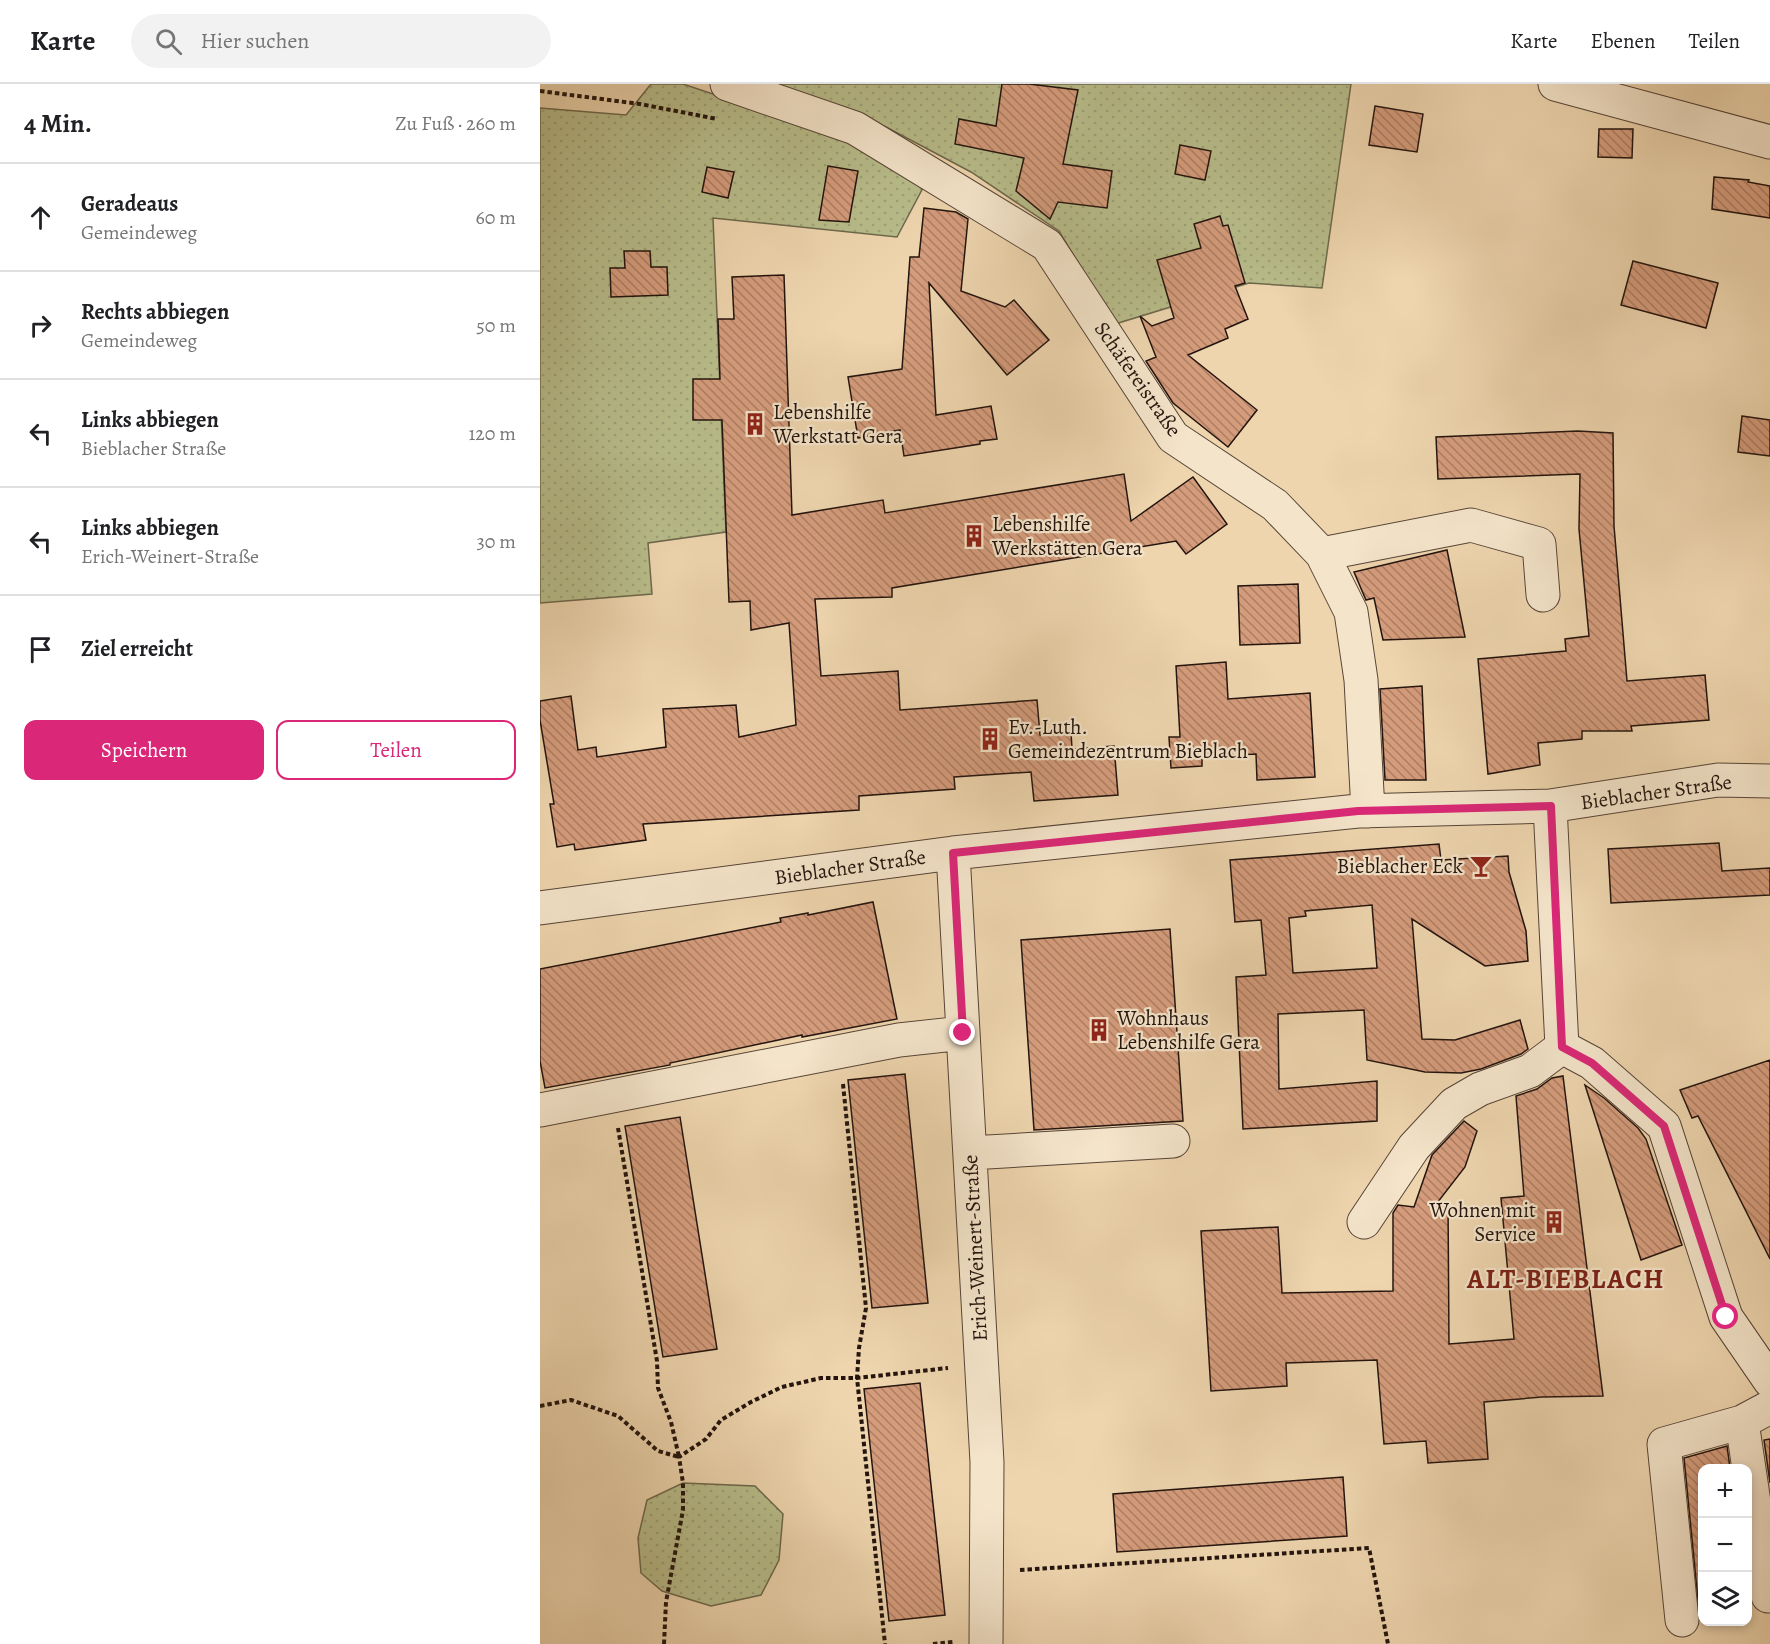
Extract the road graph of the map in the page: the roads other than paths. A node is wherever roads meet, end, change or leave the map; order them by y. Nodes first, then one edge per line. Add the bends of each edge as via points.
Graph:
1 (727, 84) edge
2 (1555, 84) edge
3 (1770, 142) edge
4 (1322, 555) junction
5 (1543, 595) dead end
6 (1770, 781) edge
7 (1551, 806) junction
8 (1368, 811) junction
9 (953, 853) junction
10 (540, 908) edge
11 (963, 1033) junction
12 (1562, 1047) junction
13 (540, 1110) edge
14 (1173, 1141) dead end
15 (969, 1152) junction
16 (1364, 1222) dead end
17 (1770, 1381) edge
18 (1756, 1414) edge
19 (1768, 1596) dead end
20 (1682, 1620) dead end
21 (986, 1644) edge

1 - 4 street, Schäfereistraße via 855,128 1047,245 1173,437 1275,505
2 - 3 street
4 - 5 street via 1471,525 1539,544
4 - 8 street, Schäfereistraße via 1351,612 1361,680
6 - 7 street, Bieblacher Straße via 1718,780
7 - 8 street, Bieblacher Straße
7 - 12 street
8 - 9 street, Bieblacher Straße
9 - 10 street, Bieblacher Straße
9 - 11 street, Erich-Weinert-Straße
11 - 13 street via 899,1040
11 - 15 street, Erich-Weinert-Straße
12 - 16 street via 1530,1071 1480,1089 1454,1104 1414,1147
12 - 17 street via 1592,1063 1664,1126 1726,1317
14 - 15 street
15 - 21 street, Erich-Weinert-Straße via 987,1462
18 - 19 street
18 - 20 street via 1664,1444

